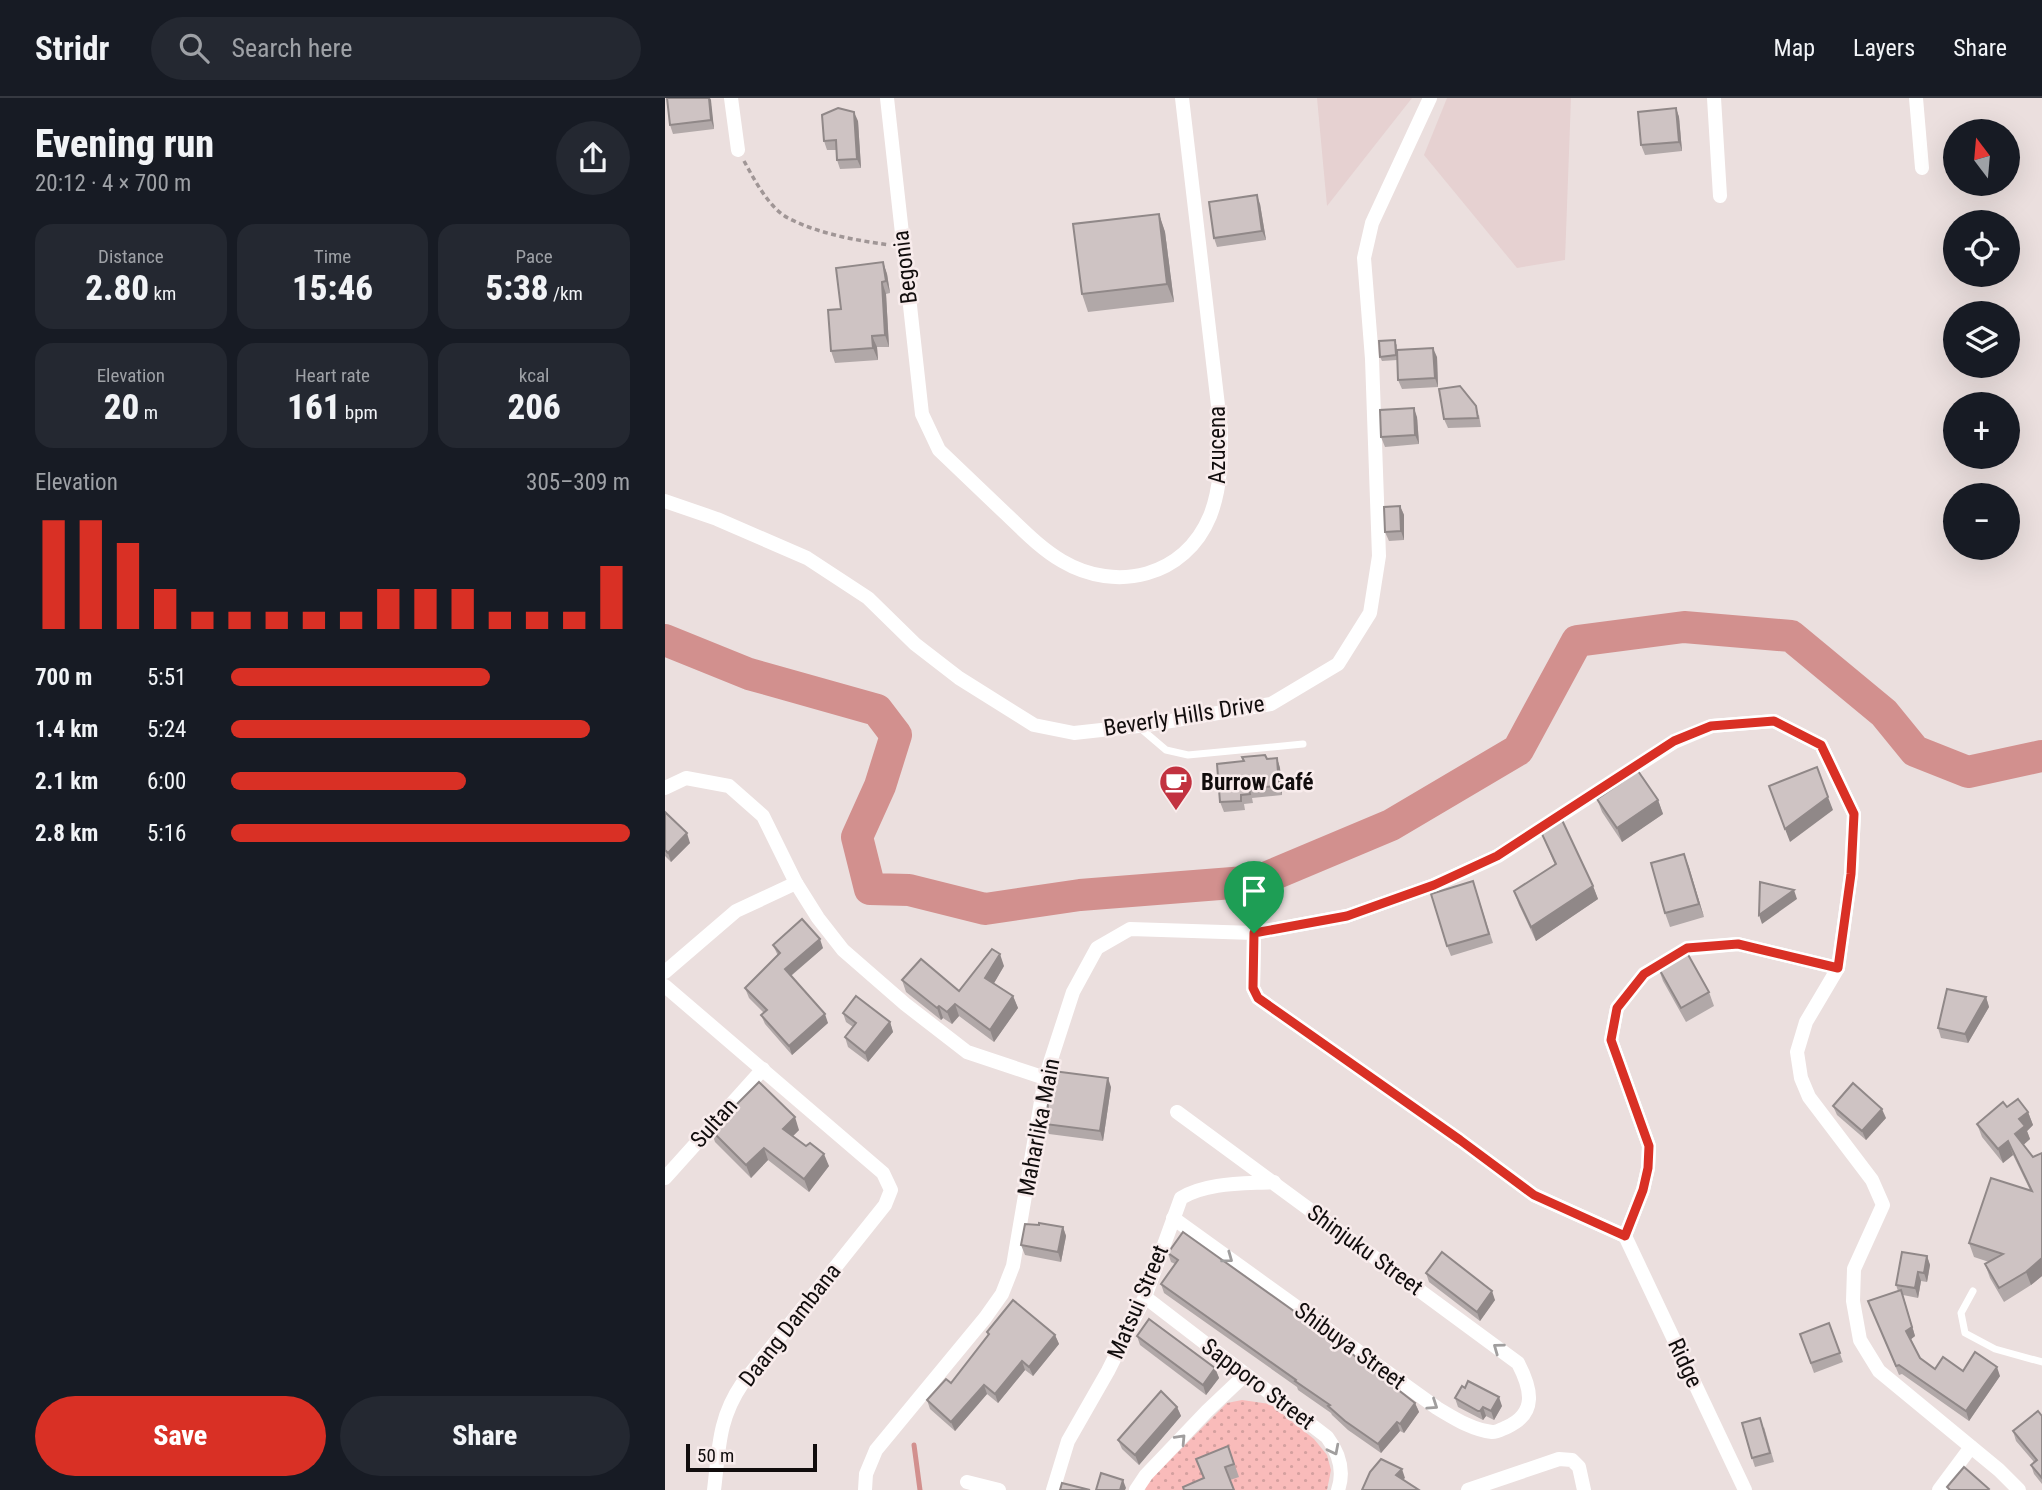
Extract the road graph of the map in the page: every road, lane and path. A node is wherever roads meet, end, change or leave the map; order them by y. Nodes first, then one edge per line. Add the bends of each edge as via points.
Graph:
1 (731, 98) edge
2 (887, 98) edge
3 (1182, 98) edge
4 (1430, 98) edge
5 (1714, 98) edge
6 (1916, 98) edge
7 (738, 150) joint
8 (1922, 167) dead end
9 (1720, 195) dead end
10 (902, 247) junction
11 (930, 434) joint
12 (665, 501) edge
13 (1138, 726) junction
14 (1303, 744) dead end
15 (665, 788) edge
16 (796, 883) junction
17 (1254, 933) junction
18 (1838, 968) junction
19 (665, 972) edge
20 (665, 986) edge
21 (763, 1069) junction
22 (1045, 1078) junction
23 (1177, 1112) dead end
24 (665, 1178) edge
25 (1274, 1182) junction
26 (1173, 1218) junction
27 (1625, 1236) junction
28 (1973, 1291) dead end
29 (1145, 1297) junction
30 (2042, 1362) edge
31 (1245, 1375) junction
32 (1529, 1403) joint
33 (1971, 1447) junction
34 (967, 1482) dead end
35 (714, 1490) edge
36 (865, 1490) edge
37 (999, 1490) edge
38 (1053, 1490) edge
39 (1136, 1490) edge
40 (1338, 1490) edge
41 (1468, 1490) edge
42 (1584, 1490) edge
43 (1745, 1490) edge
44 (1939, 1490) edge
45 (2019, 1490) edge

1 - 7 street
2 - 10 street, Begonia
3 - 11 street, Azucena via 1221,431 1217,495 1198,538 1186,552 1149,573 1108,578 1087,574 1036,542 939,450
4 - 13 street, Beverly Hills Drive via 1372,223 1364,258 1379,556 1370,613 1338,664 1271,704
5 - 9 street
6 - 8 street
7 - 10 path via 759,188 786,217 843,238
10 - 11 street, Begonia via 922,414
12 - 13 street, Beverly Hills Drive via 807,558 868,598 959,678 1034,725 1074,733
13 - 14 lane via 1166,750 1188,755
15 - 16 street via 686,778 729,786 763,816
16 - 19 street via 736,911
16 - 22 street via 843,950 905,1004 967,1052
17 - 18 street, Maharlika Main via 1347,916 1434,885 1497,856 1674,741 1711,726 1774,721 1821,745 1854,814
17 - 22 street, Maharlika Main via 1130,929 1097,948 1073,992
17 - 27 street via 1253,988 1258,998 1534,1195
18 - 27 street via 1738,944 1687,948 1637,982 1617,1008 1611,1040 1649,1146 1643,1190
18 - 33 street, Maharlika Main via 1806,1022 1797,1052 1809,1097 1872,1180 1883,1205 1854,1269 1853,1301 1860,1339 1879,1371
20 - 21 street
21 - 24 street, Sultan
21 - 35 street, Daang Dambana via 883,1173 891,1190 885,1205 729,1402
22 - 36 street, Maharlika Main via 1013,1266 1002,1294 876,1450
23 - 25 street, Shinjuku Street
25 - 26 street, Matsui Street via 1192,1192 1181,1198
32 -> 25 street, Shinjuku Street via 1527,1381 1518,1363
26 - 29 street, Matsui Street
26 -> 32 street, Shibuya Street via 1467,1425 1495,1433 1520,1421
27 - 43 street, Ridge
28 - 30 lane via 1961,1313 1965,1333 1995,1349
29 - 31 street, Sapporo Street
29 - 38 street, Matsui Street via 1068,1441
39 -> 31 street
31 -> 40 street, Sapporo Street via 1327,1437 1340,1464
33 - 44 street
33 - 45 street, Maharlika Main
34 - 37 street
41 - 42 street via 1559,1458 1572,1460 1579,1467

